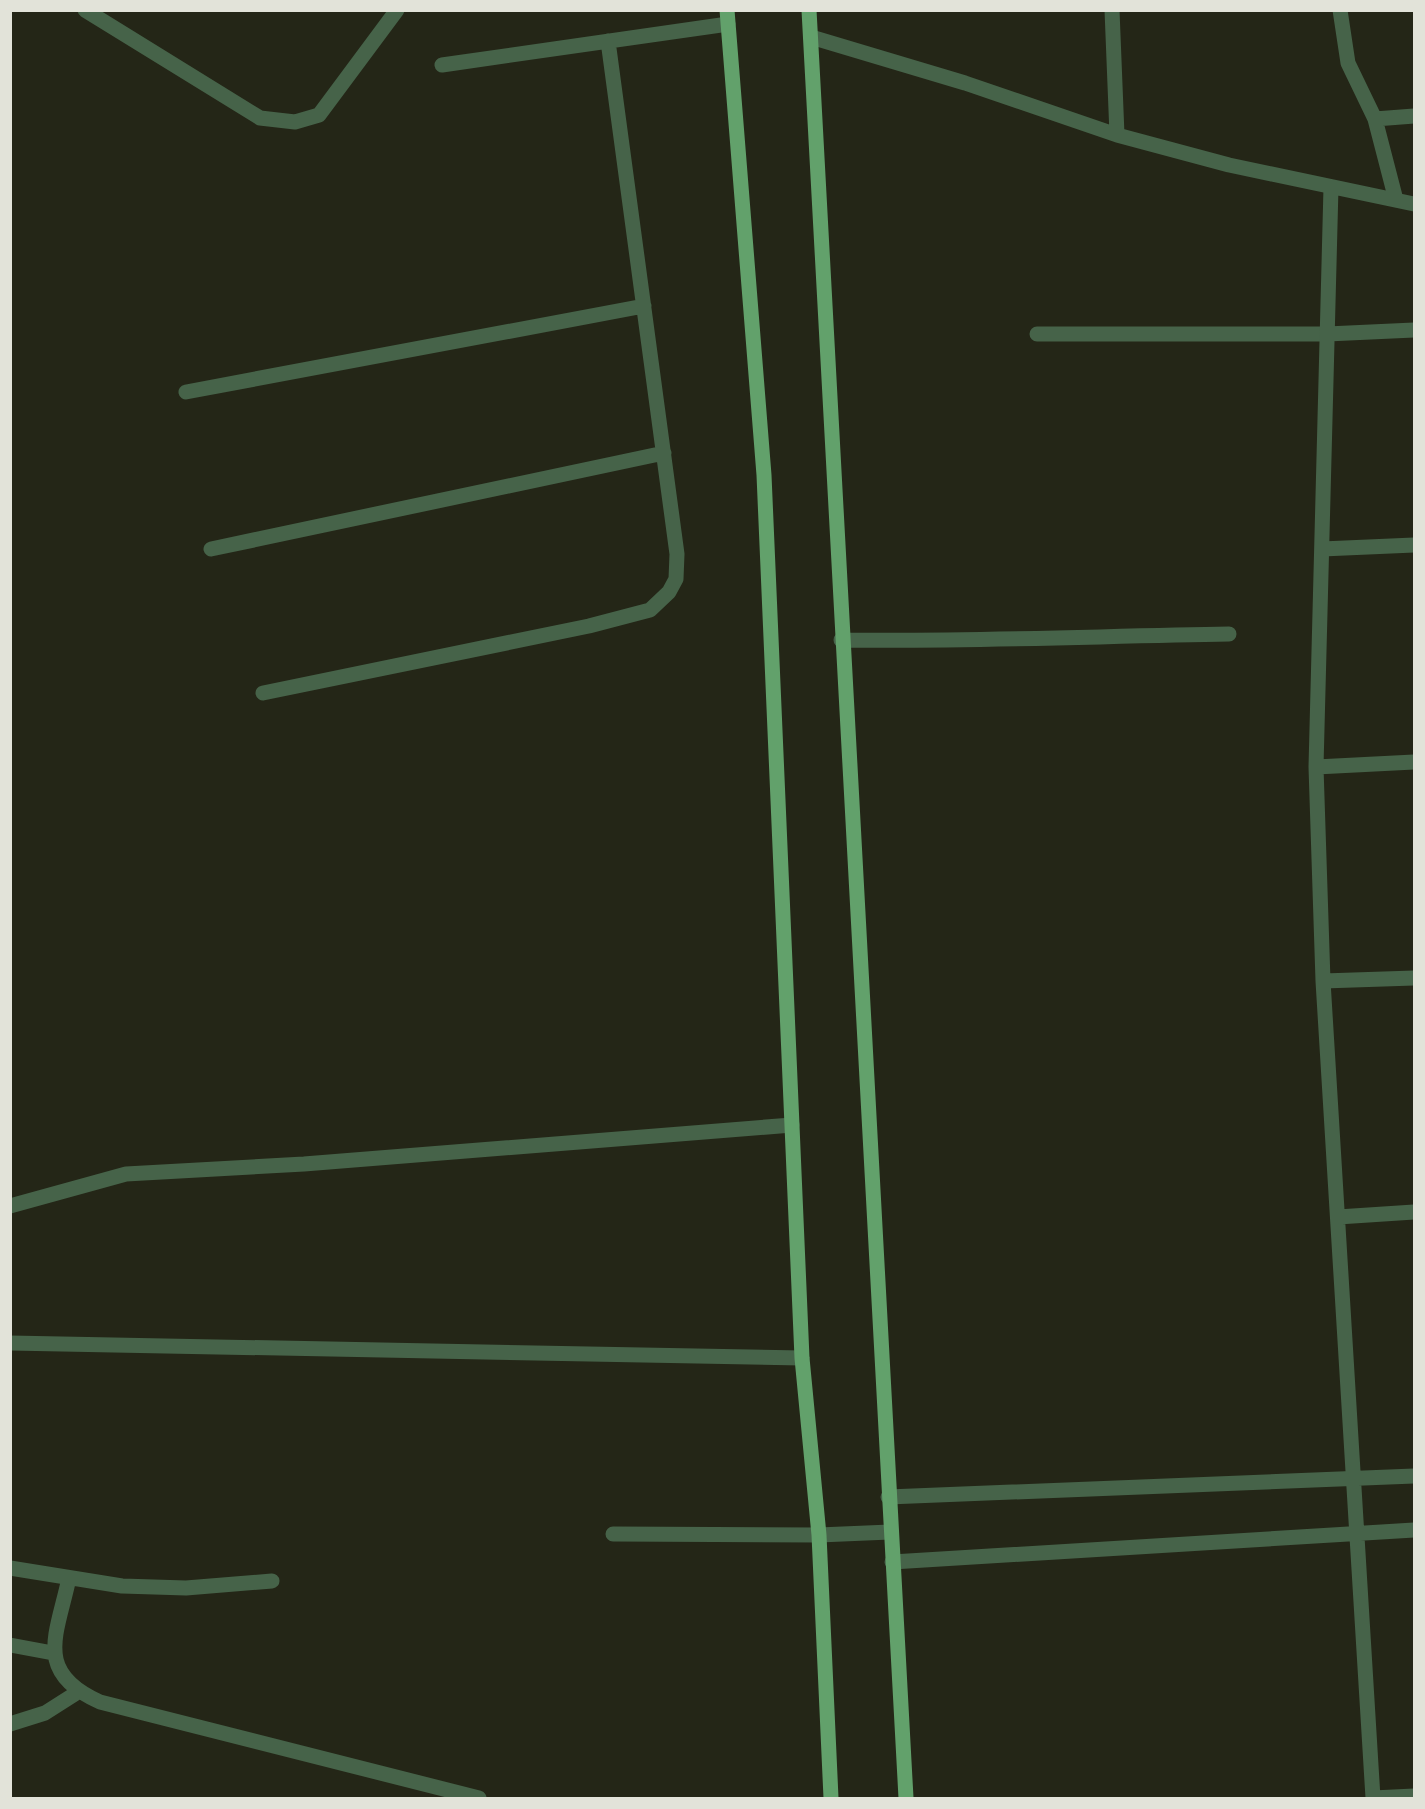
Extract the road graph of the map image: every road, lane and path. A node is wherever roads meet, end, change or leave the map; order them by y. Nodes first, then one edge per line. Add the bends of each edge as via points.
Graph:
1 (85, 10) edge
2 (398, 10) edge
3 (808, 10) edge
4 (1112, 10) edge
5 (1341, 10) edge
6 (727, 17) edge
7 (811, 37) junction
8 (608, 41) junction
9 (442, 65) dead end
10 (1414, 116) edge
11 (1375, 119) junction
12 (1117, 135) junction
13 (1331, 187) junction
14 (1396, 200) junction
15 (1414, 204) edge
16 (644, 306) junction
17 (1414, 330) edge
18 (1037, 334) dead end
19 (1327, 334) junction
20 (186, 392) dead end
21 (664, 453) junction
22 (1414, 545) edge
23 (211, 549) dead end
24 (1322, 549) junction
25 (1229, 634) dead end
26 (841, 640) junction
27 (262, 693) dead end
28 (1414, 762) edge
29 (1316, 766) junction
30 (1414, 978) edge
31 (1323, 981) junction
32 (792, 1125) junction
33 (10, 1206) edge
34 (1414, 1212) edge
35 (1338, 1216) junction
36 (10, 1342) edge
37 (802, 1358) junction
38 (1414, 1476) edge
39 (1354, 1478) junction
40 (888, 1497) junction
41 (1414, 1530) edge
42 (890, 1532) junction
43 (613, 1534) dead end
44 (1358, 1534) junction
45 (819, 1535) junction
46 (892, 1562) junction
47 (10, 1568) edge
48 (69, 1578) junction
49 (272, 1581) dead end
50 (10, 1645) edge
51 (53, 1653) junction
52 (78, 1692) junction
53 (10, 1724) edge
54 (1414, 1796) edge
55 (479, 1798) edge
56 (831, 1798) edge
57 (906, 1798) edge
58 (1363, 1798) edge
59 (1373, 1798) edge

1 - 2 street via 260,118 295,122 319,115
3 - 7 main road
4 - 12 street
5 - 11 street via 1348,63
6 - 8 street
6 - 32 main road via 764,475
7 - 12 street via 965,82
7 - 26 main road
8 - 9 street
8 - 16 street
10 - 11 street
11 - 14 street
12 - 13 street
13 - 14 street
13 - 19 street
14 - 15 street
16 - 20 street
16 - 21 street
17 - 19 street
18 - 19 street
19 - 24 street
21 - 23 street
21 - 27 street via 677,554 676,579 650,610
22 - 24 street
24 - 29 street
25 - 26 street
26 - 40 main road
28 - 29 street
29 - 31 street
30 - 31 street
31 - 35 street
32 - 33 street via 304,1164 126,1174
32 - 37 main road
34 - 35 street
35 - 39 street
36 - 37 street
37 - 45 main road
38 - 39 street
39 - 40 street
39 - 44 street
40 - 42 main road
41 - 44 street
42 - 45 street
42 - 46 main road
43 - 45 street
44 - 46 street
44 - 59 street
45 - 56 main road
46 - 57 main road
47 - 48 street
48 - 49 street via 122,1586 186,1588
48 - 51 street
50 - 51 street
51 - 52 street via 62,1677
52 - 53 street via 45,1713
52 - 55 street via 100,1702
54 - 59 street
58 - 59 street

